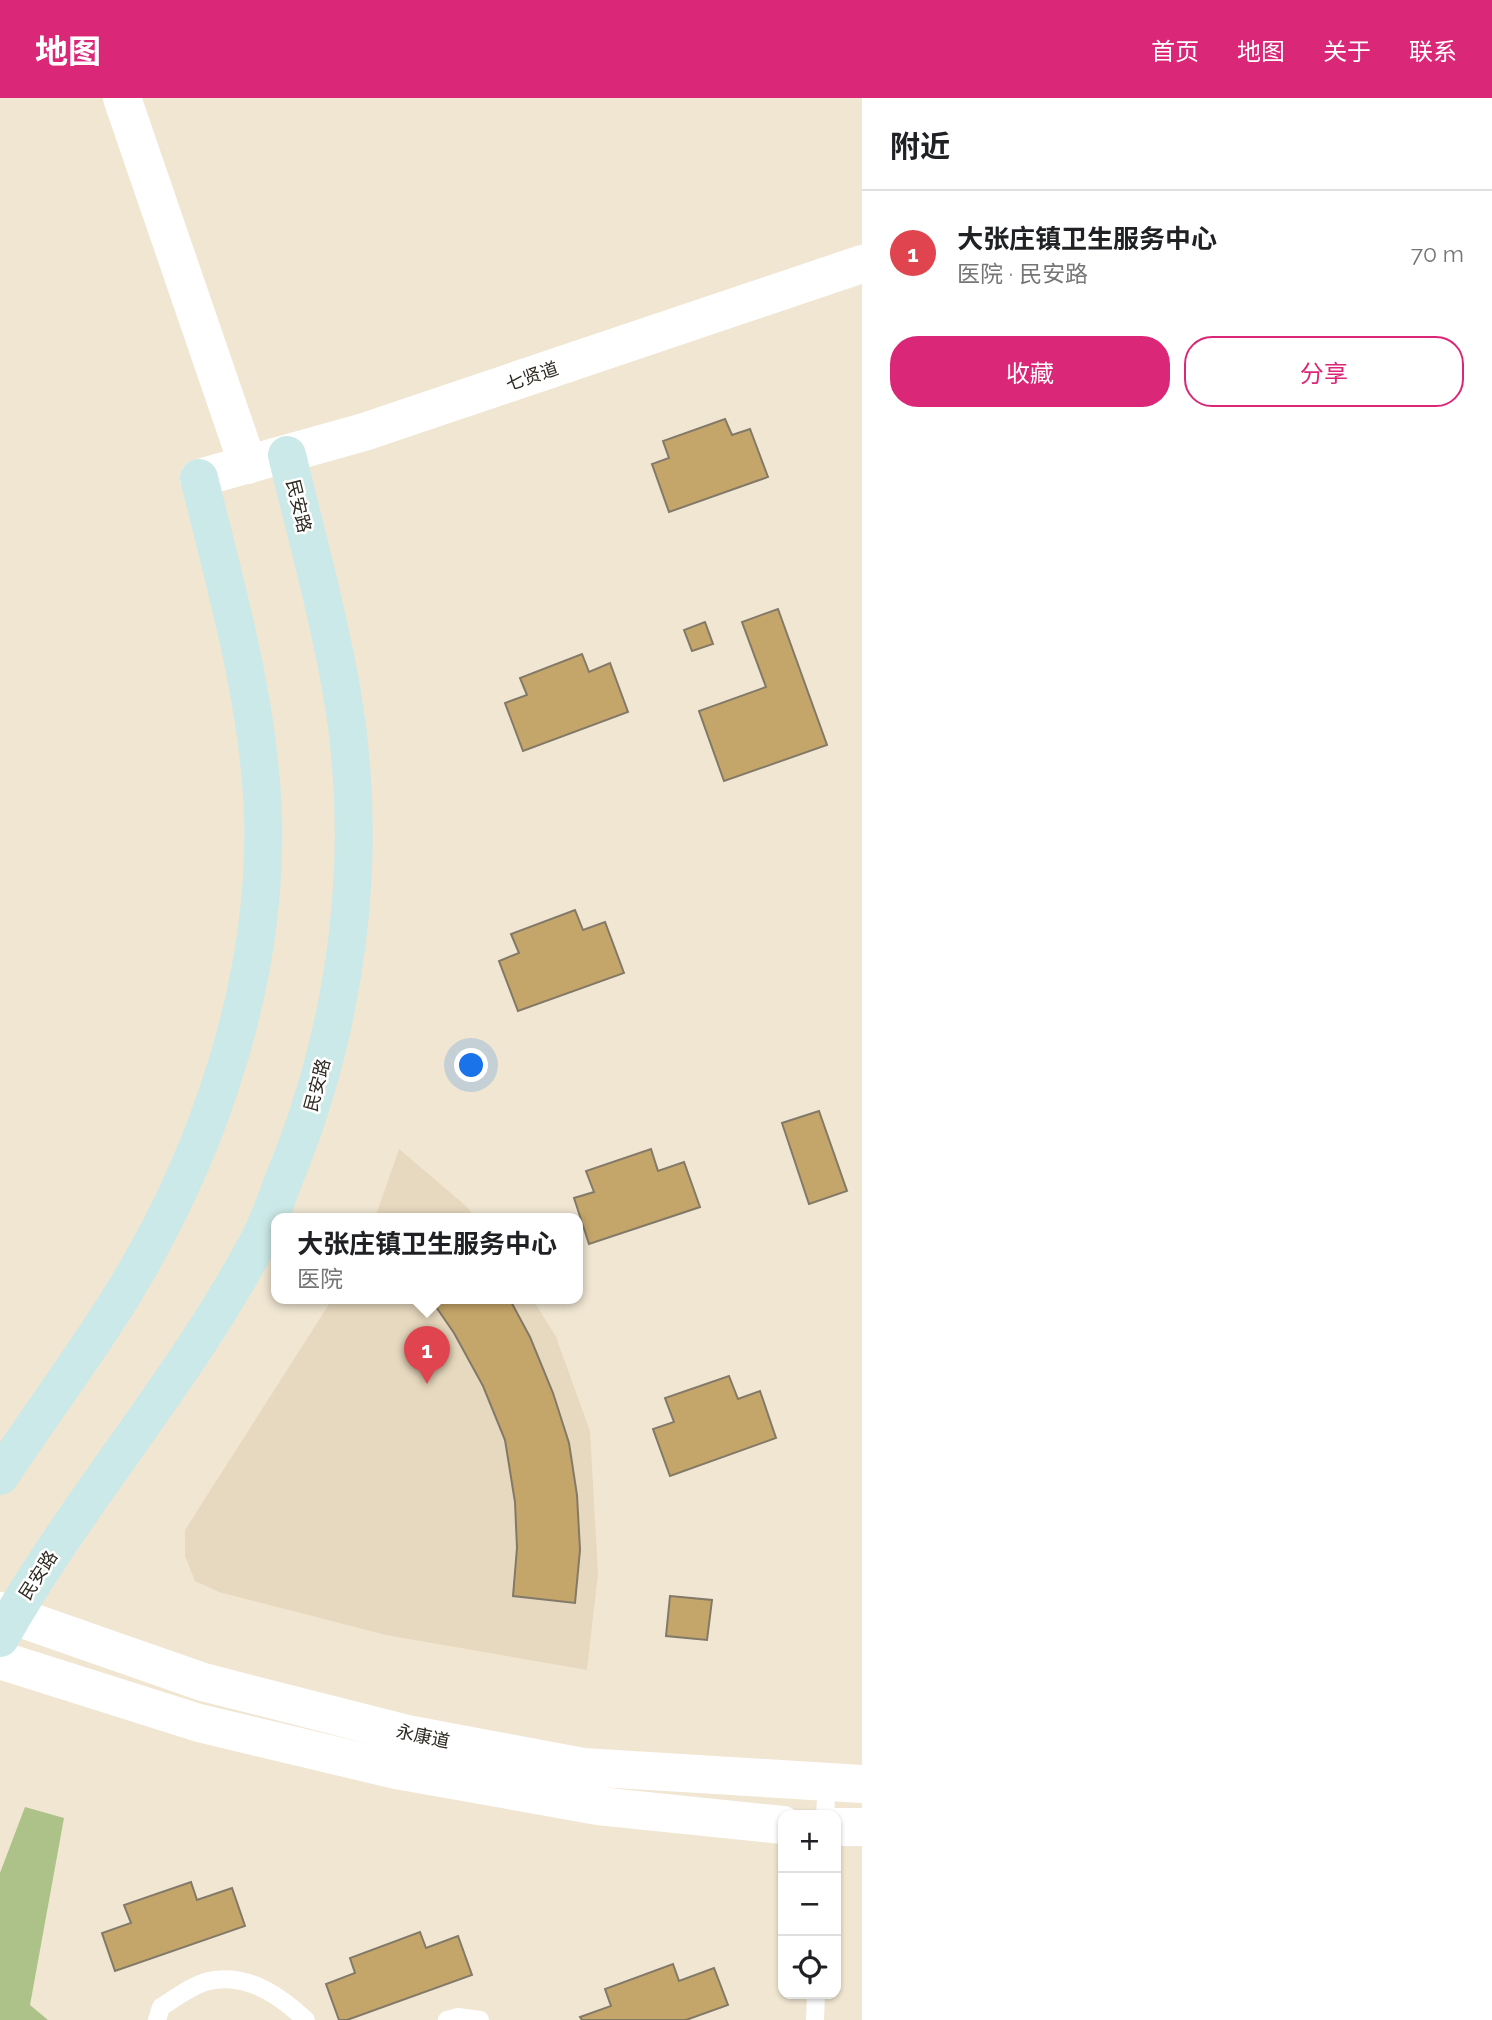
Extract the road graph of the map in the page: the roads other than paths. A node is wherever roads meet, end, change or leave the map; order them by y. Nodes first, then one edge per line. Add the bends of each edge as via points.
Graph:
1 (122, 98) edge
2 (862, 264) edge
3 (286, 455) junction
4 (248, 465) junction
5 (199, 478) joint
6 (0, 1476) edge
7 (4, 1621) edge
8 (0, 1660) edge
9 (838, 1794) edge
10 (778, 1824) edge
11 (862, 1826) edge
12 (841, 1827) edge
13 (816, 1999) edge
14 (157, 2020) edge
15 (306, 2020) edge
16 (447, 2020) edge
17 (480, 2020) edge
18 (815, 2020) edge

1 - 4 street
2 - 3 street, 七贤道
3 - 4 street, 七贤道
3 - 7 main road, 民安路 via 342,694 354,802 350,929 331,1032 305,1129 258,1243 184,1363
4 - 5 street, 七贤道
5 - 6 main road via 251,706 263,815 258,927 235,1035 190,1166 127,1289
7 - 9 street, 永康道 via 203,1682 407,1734 583,1767
8 - 10 street via 199,1723 396,1770 598,1806
11 - 12 street
13 - 18 lane
14 - 15 lane via 162,2007 214,1980 246,1982 280,1996
16 - 17 lane

